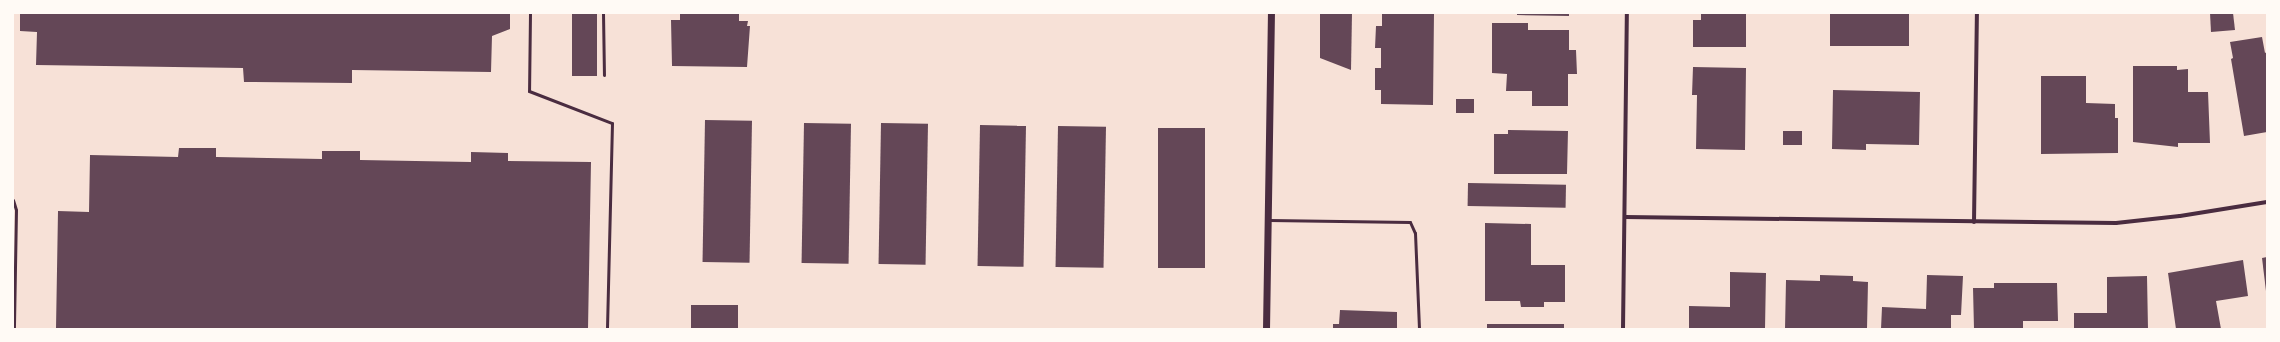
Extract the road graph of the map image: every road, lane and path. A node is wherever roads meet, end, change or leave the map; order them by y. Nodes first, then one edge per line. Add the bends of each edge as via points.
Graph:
1 (530, 13) edge
2 (604, 13) edge
3 (1271, 13) edge
4 (1627, 13) edge
5 (1977, 13) edge
6 (604, 75) dead end
7 (13, 200) edge
8 (2267, 202) edge
9 (1624, 217) junction
10 (1268, 220) junction
11 (1974, 222) junction
12 (14, 329) edge
13 (607, 329) edge
14 (1266, 329) edge
15 (1419, 329) edge
16 (1623, 329) edge

1 - 13 lane via 529,91 612,123
2 - 6 lane
3 - 10 street
4 - 9 street
5 - 11 street
7 - 12 lane via 16,210
8 - 11 street via 2116,223
9 - 11 street
9 - 16 street
10 - 14 street
10 - 15 lane via 1410,222 1415,234

